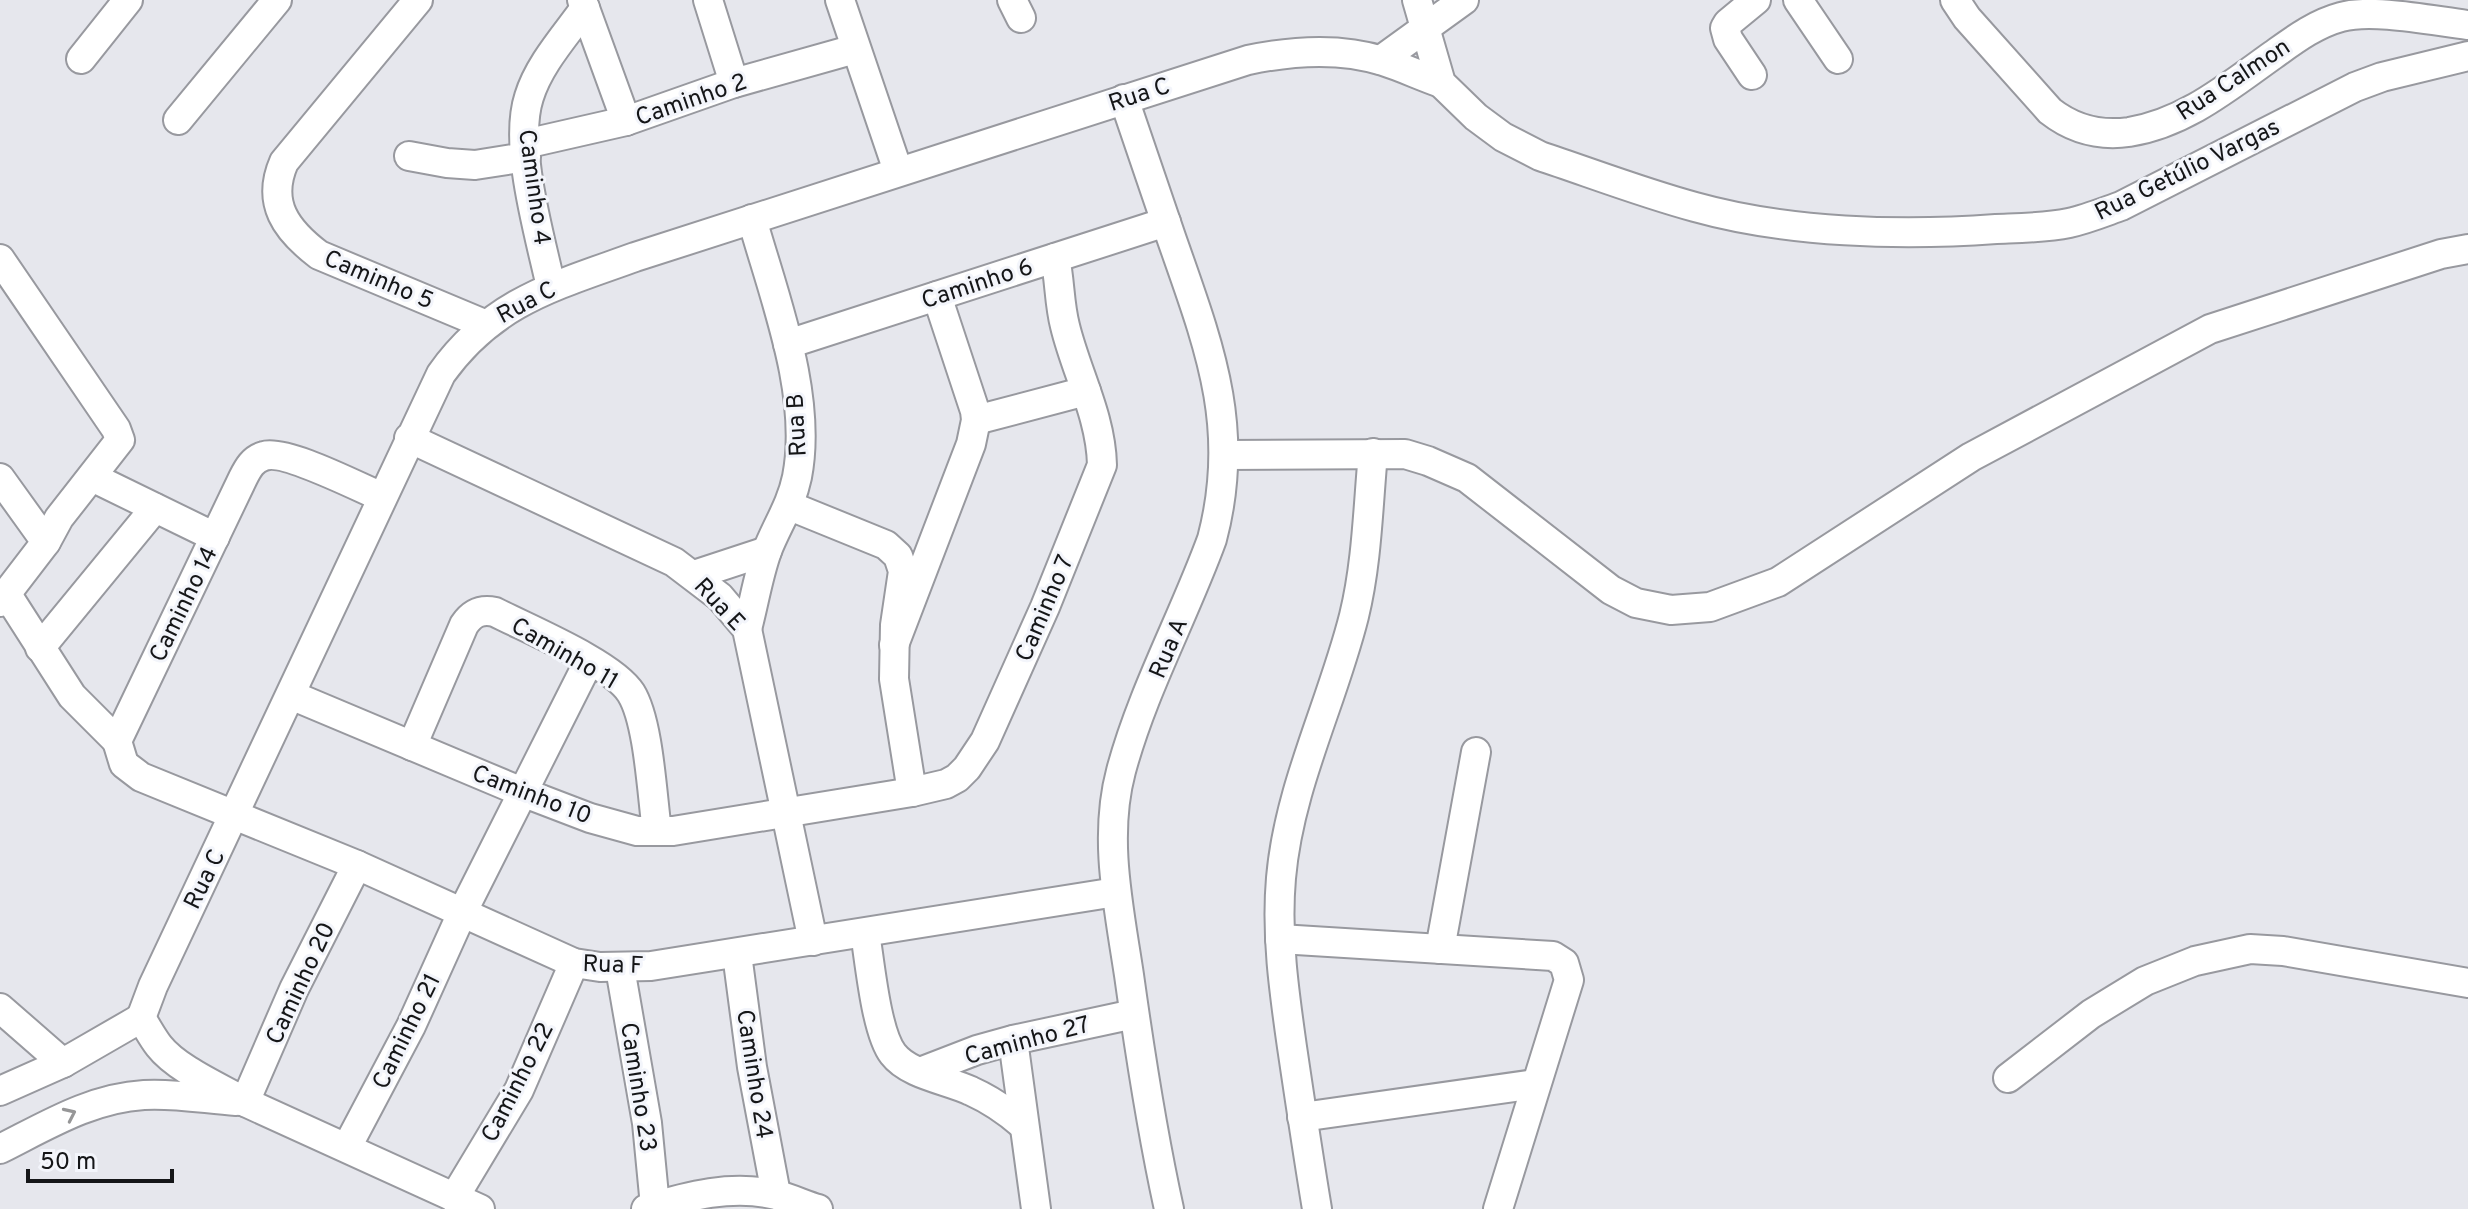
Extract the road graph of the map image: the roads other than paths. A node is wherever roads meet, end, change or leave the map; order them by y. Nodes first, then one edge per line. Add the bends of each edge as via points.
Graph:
1 (128, 0) edge
2 (277, 0) edge
3 (418, 0) edge
4 (708, 0) edge
5 (840, 0) edge
6 (1417, 0) edge
7 (1464, 0) edge
8 (1756, 0) edge
9 (1798, 0) edge
10 (1955, 0) edge
11 (584, 4) edge
12 (2468, 25) edge
13 (1427, 28) junction
14 (855, 49) junction
15 (2468, 56) edge
16 (81, 59) dead end
17 (1838, 59) dead end
18 (1381, 60) junction
19 (1752, 75) dead end
20 (734, 83) junction
21 (1441, 83) junction
22 (1124, 99) junction
23 (178, 120) dead end
24 (626, 121) junction
25 (525, 151) junction
26 (409, 156) dead end
27 (898, 171) junction
28 (752, 219) junction
29 (1168, 229) junction
30 (2468, 249) edge
31 (0, 259) edge
32 (1056, 265) junction
33 (551, 287) junction
34 (937, 296) junction
35 (484, 324) junction
36 (788, 344) junction
37 (1086, 391) junction
38 (976, 420) junction
39 (409, 438) junction
40 (1373, 453) junction
41 (1225, 455) junction
42 (92, 477) junction
43 (0, 478) edge
44 (382, 497) junction
45 (790, 506) junction
46 (155, 508) junction
47 (215, 537) junction
48 (46, 542) junction
49 (767, 551) junction
50 (694, 575) junction
51 (3, 597) edge
52 (747, 629) junction
53 (894, 645) junction
54 (40, 648) junction
55 (589, 661) junction
56 (291, 695) junction
57 (117, 741) junction
58 (412, 746) junction
59 (1476, 752) dead end
60 (522, 792) junction
61 (912, 792) junction
62 (784, 813) junction
63 (234, 816) junction
64 (657, 831) junction
65 (357, 865) junction
66 (1116, 892) junction
67 (462, 913) junction
68 (865, 933) junction
69 (1280, 939) junction
70 (813, 941) junction
71 (1440, 949) junction
72 (737, 954) junction
73 (574, 963) junction
74 (620, 968) junction
75 (2468, 983) edge
76 (0, 1008) edge
77 (1134, 1014) junction
78 (141, 1018) junction
79 (1013, 1040) junction
80 (63, 1063) junction
81 (920, 1072) junction
82 (2008, 1078) dead end
83 (1535, 1084) junction
84 (0, 1091) edge
85 (245, 1102) junction
86 (1302, 1117) junction
87 (1023, 1125) junction
88 (347, 1147) junction
89 (0, 1149) edge
90 (776, 1194) junction
91 (467, 1204) edge
92 (650, 1208) edge
93 (818, 1209) edge
94 (1036, 1209) edge
95 (1169, 1209) edge
96 (1317, 1209) edge
97 (1498, 1209) edge

1 - 16 street
2 - 23 street
3 - 35 street, Caminho 5 via 284,162 277,178 277,204 297,235 319,255
4 - 20 street
5 - 14 street
6 - 13 street
7 - 13 street
8 - 19 street via 1725,28
9 - 17 street
10 - 12 street, Rua Calmon via 2050,111 2063,122 2113,134 2146,129 2198,107 2316,26 2344,16
11 - 24 street
11 - 25 street, Caminho 4 via 534,84 526,108
13 - 18 street
13 - 21 street
14 - 20 street, Caminho 2
14 - 27 street
15 - 21 street, Rua Getúlio Vargas via 2382,77 2342,93 2094,216 1951,233 1833,229 1697,208 1540,156 1503,137
18 - 21 street, Rua C
18 - 22 street, Rua C via 1279,53
20 - 24 street, Caminho 2
22 - 27 street, Rua C
22 - 29 street, Rua A
24 - 25 street, Caminho 2
25 - 26 street, Caminho 2 via 475,165
25 - 33 street, Caminho 4
27 - 28 street, Rua C
28 - 33 street, Rua C
28 - 36 street, Rua B
29 - 32 street, Caminho 6
29 - 41 street, Rua A via 1212,360
30 - 40 street via 2210,329 1971,457 1778,582 1710,607 1671,610 1636,603 1611,590 1467,478 1405,454
31 - 42 street via 119,435 117,447
32 - 34 street, Caminho 6
32 - 37 street, Caminho 7 via 1065,329
33 - 35 street, Rua C
34 - 36 street, Caminho 6
34 - 38 street
35 - 39 street, Rua C via 441,374
36 - 45 street, Rua B via 801,432
37 - 38 street
37 - 61 street, Caminho 7 via 1102,465 1045,607 976,757 957,778
38 - 53 street
39 - 44 street, Rua C
39 - 50 street, Rua E
40 - 41 street
40 - 69 street via 1354,616 1287,834
41 - 66 street, Rua A via 1212,539 1121,771 1112,834
42 - 46 street
42 - 48 street
43 - 48 street
44 - 47 street, Caminho 14 via 285,456 265,455 249,467
44 - 56 street, Rua C
45 - 49 street, Rua B
45 - 53 street via 886,545 898,556 904,578
46 - 47 street
46 - 54 street
47 - 57 street, Caminho 14
48 - 51 street
49 - 50 street
49 - 52 street, Rua B
50 - 52 street, Rua E
51 - 54 street, Rua F
52 - 62 street, Rua E
53 - 61 street via 897,706
54 - 57 street, Rua F via 72,696
55 - 58 street, Caminho 11 via 495,612 478,613 464,625
55 - 60 street, Caminho 21
55 - 64 street, Caminho 11 via 622,681 637,705
56 - 58 street, Caminho 10
56 - 63 street, Rua C
57 - 63 street, Rua F via 124,764 141,777
58 - 60 street, Caminho 10
59 - 71 street
60 - 64 street, Caminho 10 via 614,826
60 - 67 street, Caminho 21
61 - 62 street, Caminho 7
62 - 64 street, Caminho 10
62 - 70 street, Rua E
63 - 65 street, Rua F
63 - 78 street, Rua C
65 - 67 street, Rua F
65 - 85 street, Caminho 20
66 - 68 street, Rua F
66 - 77 street, Rua A
67 - 73 street, Rua F
67 - 88 street, Caminho 21 via 411,1026
68 - 70 street, Rua F
68 - 81 street via 887,1041 893,1054
69 - 71 street
69 - 86 street
70 - 72 street, Rua F
71 - 83 street via 1553,956 1564,963 1569,980
72 - 74 street, Rua F
72 - 90 street, Caminho 24
73 - 74 street, Rua F
73 - 91 street, Caminho 22
74 - 92 street, Caminho 23 via 647,1123
75 - 82 street via 2250,949 2195,961 2145,981 2091,1014
76 - 80 street
77 - 79 street, Caminho 27
77 - 95 street, Rua A
78 - 80 street
78 - 85 street via 172,1059
79 - 81 street, Caminho 27
79 - 87 street
80 - 84 street
81 - 87 street via 989,1100
83 - 86 street
83 - 97 street
85 - 88 street
89 -> 85 street via 109,1100 145,1095
86 - 96 street
87 - 94 street
88 - 91 street
90 - 92 street via 724,1192
90 - 93 street

